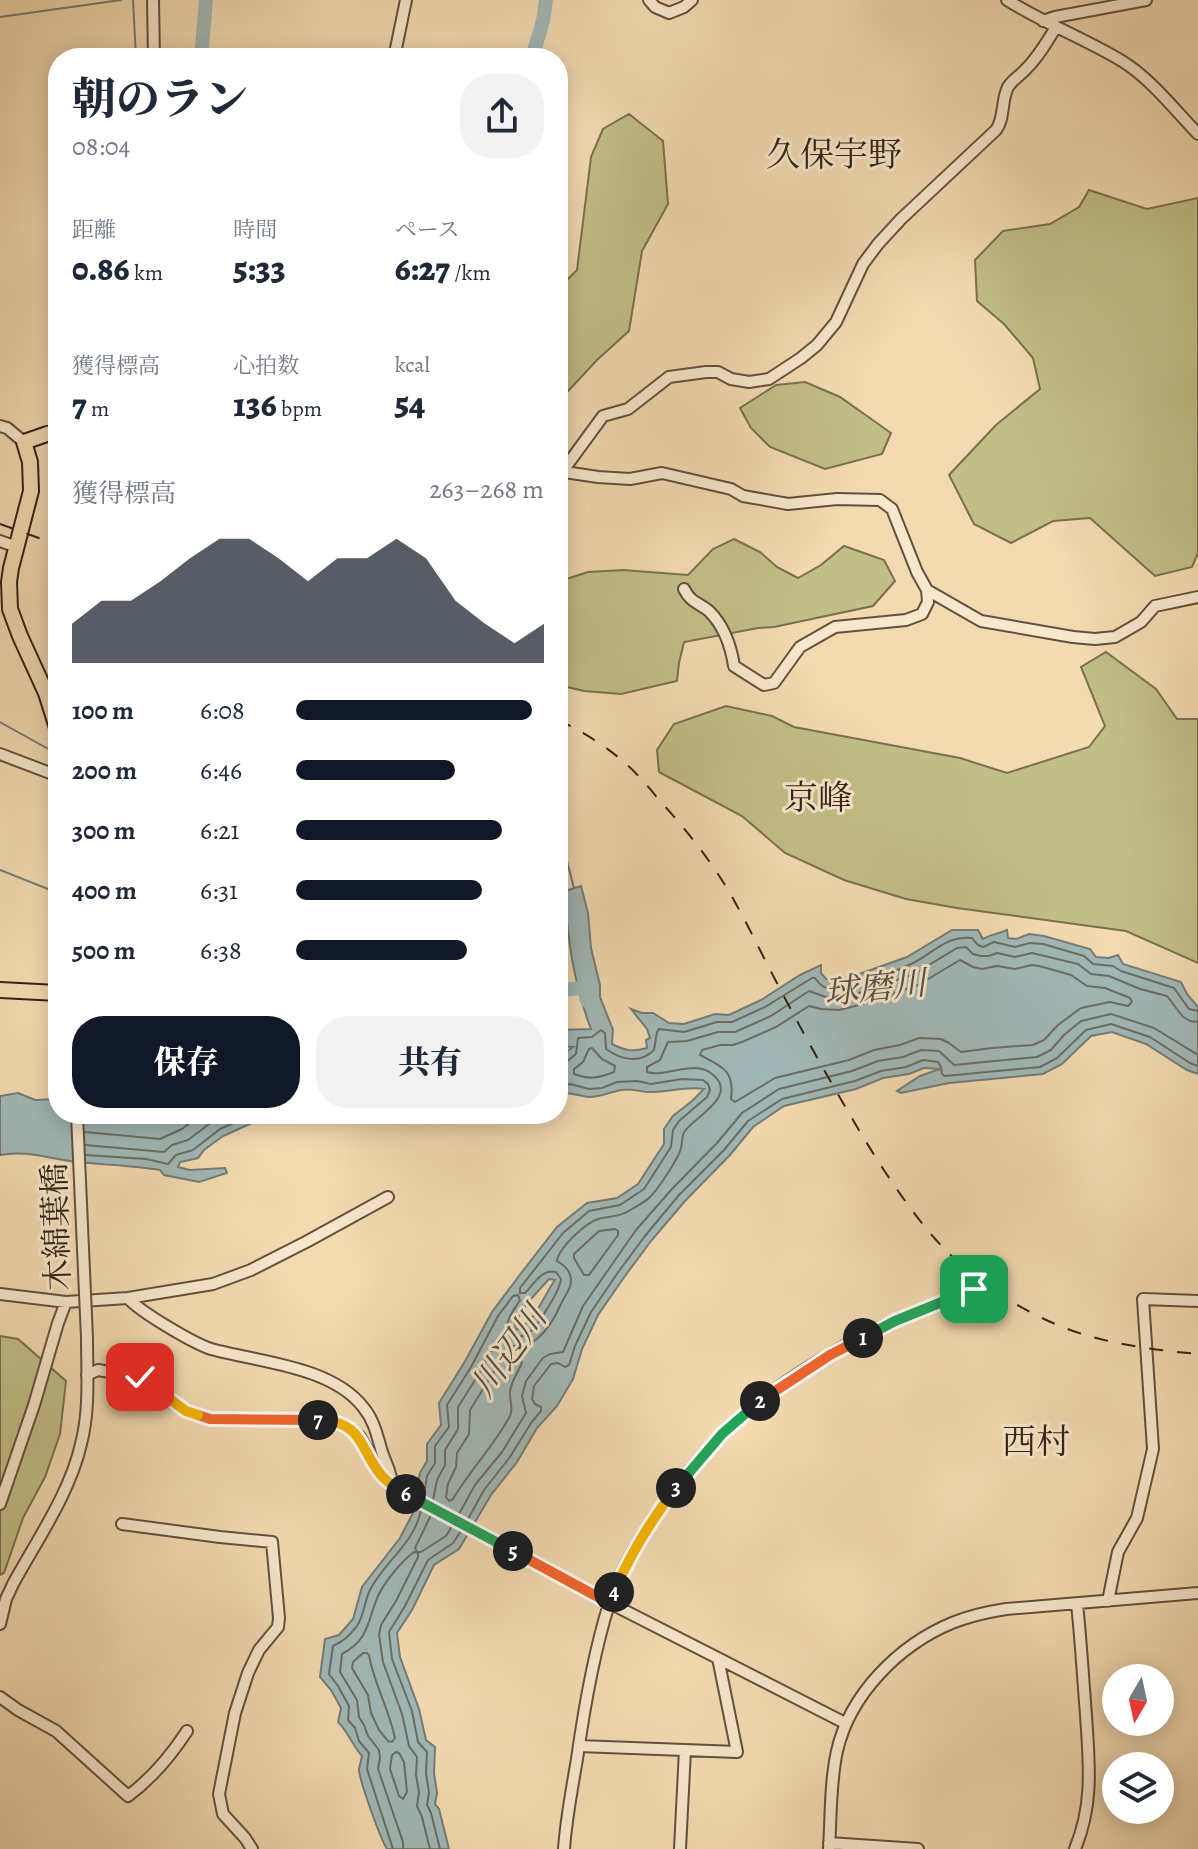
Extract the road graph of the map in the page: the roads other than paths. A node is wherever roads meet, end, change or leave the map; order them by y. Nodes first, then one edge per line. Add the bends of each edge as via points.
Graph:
1 (153, 0) edge
2 (406, 0) edge
3 (649, 0) edge
4 (692, 0) edge
5 (1007, 0) edge
6 (1146, 0) edge
7 (1101, 5) edge
8 (1043, 21) junction
9 (1056, 27) junction
10 (154, 48) edge
11 (396, 48) edge
12 (1198, 134) edge
13 (0, 426) edge
14 (48, 434) edge
15 (24, 442) junction
16 (568, 461) edge
17 (568, 472) edge
18 (0, 541) edge
19 (17, 547) junction
20 (11, 568) junction
21 (0, 585) edge
22 (684, 589) dead end
23 (927, 590) junction
24 (1198, 597) edge
25 (48, 699) edge
26 (0, 754) edge
27 (48, 772) edge
28 (0, 990) edge
29 (48, 992) edge
30 (77, 1124) edge
31 (388, 1197) dead end
32 (974, 1289) dead end
33 (0, 1294) edge
34 (128, 1298) junction
35 (1198, 1301) edge
36 (66, 1302) junction
37 (87, 1375) junction
38 (396, 1488) junction
39 (0, 1504) edge
40 (122, 1524) dead end
41 (1198, 1593) edge
42 (1108, 1601) junction
43 (609, 1603) junction
44 (1077, 1604) junction
45 (0, 1624) edge
46 (718, 1658) junction
47 (0, 1697) edge
48 (845, 1723) junction
49 (187, 1731) dead end
50 (579, 1746) junction
51 (685, 1750) junction
52 (829, 1846) edge
53 (252, 1849) edge
54 (564, 1849) edge
55 (680, 1849) edge
56 (918, 1849) edge
57 (1075, 1849) edge

1 - 10 street
2 - 11 street
3 - 4 street via 669,13
5 - 8 street
6 - 7 street
7 - 8 street
8 - 9 street
9 - 12 street via 1139,73
9 - 16 street via 1007,90 996,130 878,244 836,322 817,345 769,379 749,382 718,372 669,377 628,409 603,416
13 - 15 street
14 - 15 main road
15 - 19 main road via 31,491
17 - 23 street via 630,479 662,473 788,504 880,500 892,509
18 - 19 street
19 - 20 main road
20 - 21 street
20 - 25 main road via 10,609
22 - 23 street via 728,638 734,666 764,685 774,683 800,647 835,627 922,614
23 - 24 street via 981,621 1095,639 1115,637 1141,622 1155,606
26 - 27 street
28 - 29 main road
30 - 37 street, 木綿葉橋, bridge
31 - 34 street via 251,1270 213,1284
32 - 43 street via 830,1355 754,1406 722,1434 660,1510
33 - 36 street
34 - 36 street
34 - 38 street via 207,1348 303,1371 340,1387 373,1421
35 - 42 street via 1143,1299 1153,1449 1137,1518 1118,1552
36 - 39 street
37 - 38 street via 98,1370 140,1377 186,1411 210,1419 326,1420 349,1428
37 - 45 street, 木綿葉橋 via 82,1443 70,1478 13,1584
38 - 43 street
40 - 53 street via 272,1542 278,1627 248,1673 219,1794 223,1814
41 - 42 street
42 - 44 street
43 - 46 street
43 - 50 street
44 - 48 street via 1006,1609 951,1623 923,1638 878,1675
44 - 57 street via 1090,1789
46 - 48 street
46 - 51 street via 737,1752
47 - 49 street via 56,1731 128,1796
48 - 52 street via 837,1752
50 - 51 street
50 - 54 street
51 - 55 street
52 - 56 street

